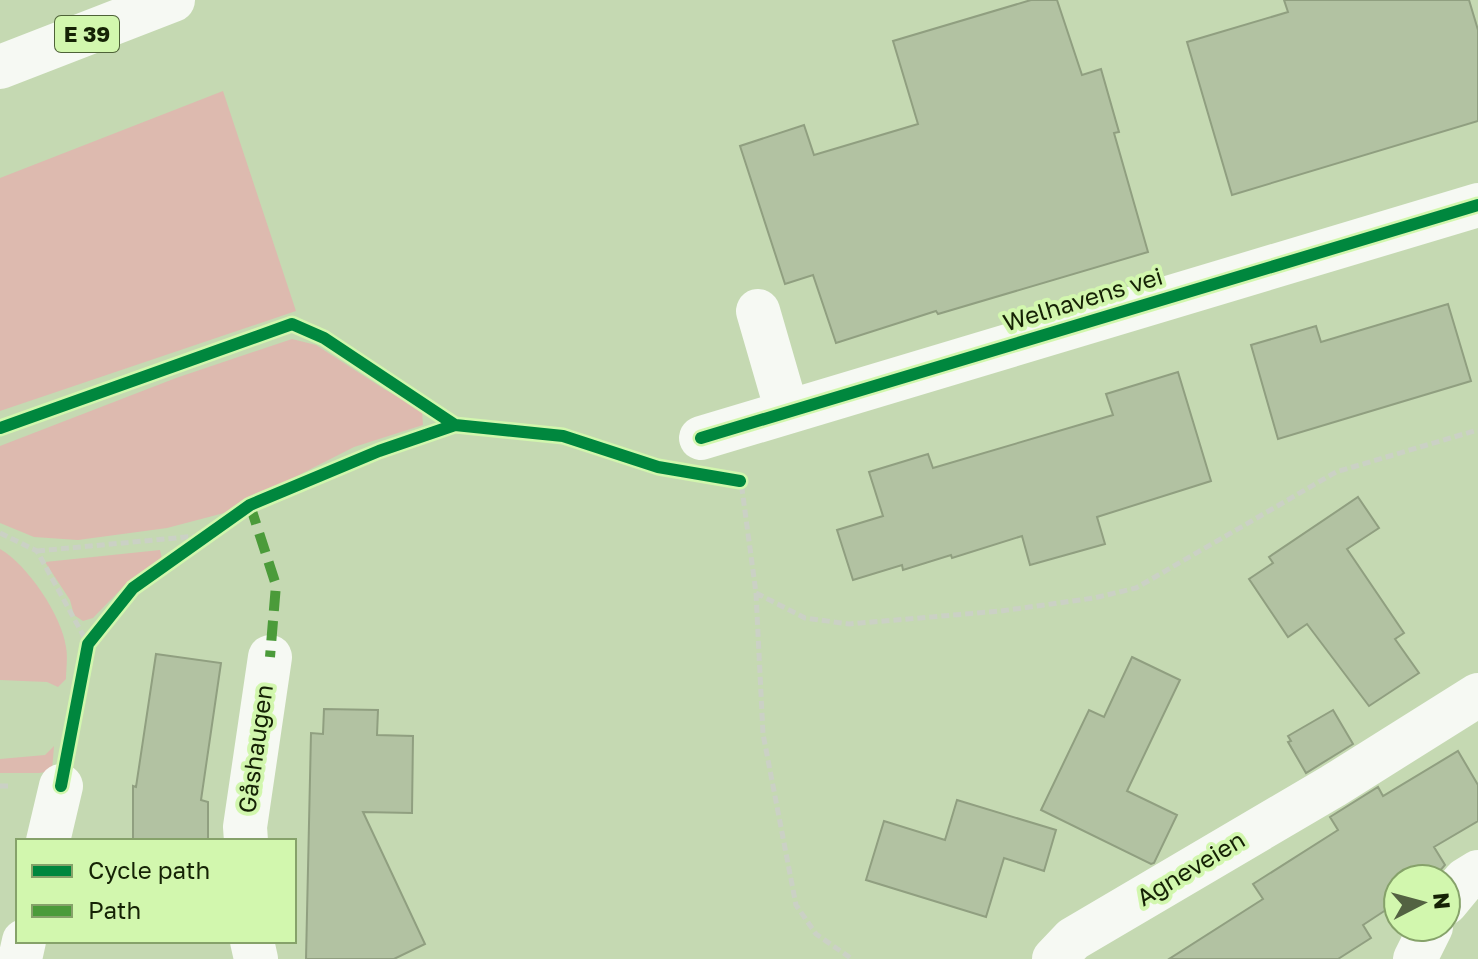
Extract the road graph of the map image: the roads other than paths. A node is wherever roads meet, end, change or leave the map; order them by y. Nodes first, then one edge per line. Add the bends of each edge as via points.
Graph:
1 (173, 0) edge
2 (0, 67) edge
3 (1478, 205) edge
4 (758, 311) dead end
5 (787, 411) junction
6 (720, 432) road end
7 (270, 657) dead end
8 (1478, 695) edge
9 (61, 786) dead end
10 (48, 839) edge
11 (246, 839) edge
12 (1054, 959) edge

1 - 2 main road, E 39
3 - 5 main road, Welhavens vei
4 - 5 main road
5 - 6 main road, Welhavens vei
7 - 11 main road, Gåshaugen
8 - 12 main road, Agneveien via 1073,939
9 - 10 main road

